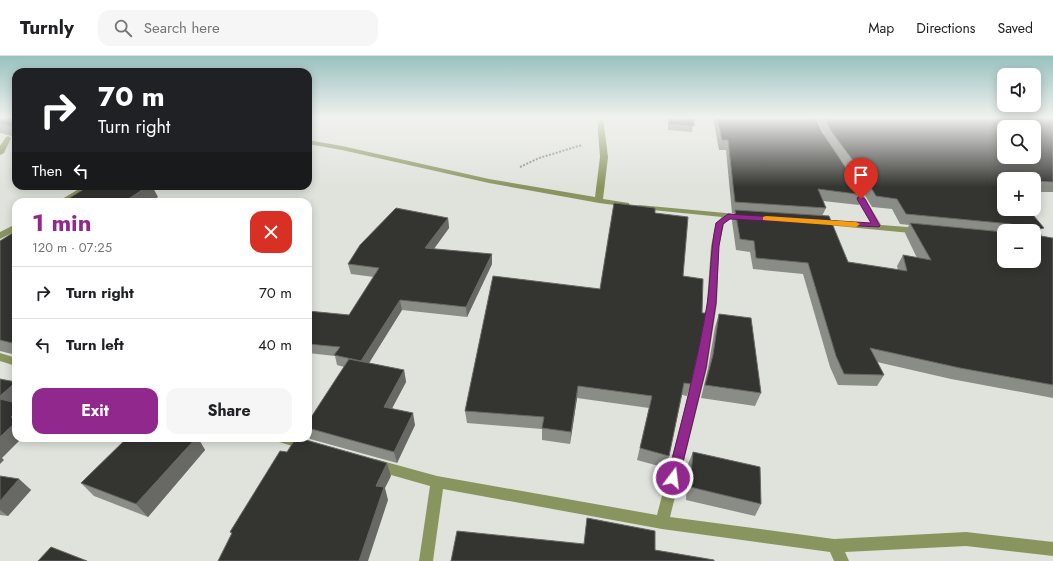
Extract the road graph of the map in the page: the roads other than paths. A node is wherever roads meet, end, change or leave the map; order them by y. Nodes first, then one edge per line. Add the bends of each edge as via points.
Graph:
1 (7, 141) edge
2 (603, 141) edge
3 (312, 143) edge
4 (0, 153) edge
5 (849, 179) edge
6 (83, 190) edge
7 (68, 198) edge
8 (600, 201) junction
9 (728, 216) junction
10 (759, 218) edge
11 (814, 222) edge
12 (877, 226) junction
13 (12, 229) edge
14 (929, 231) edge
15 (0, 236) edge
16 (0, 357) edge
17 (12, 361) edge
18 (297, 442) edge
19 (319, 448) edge
20 (363, 461) edge
21 (436, 482) junction
22 (662, 522) junction
23 (834, 546) junction
24 (1053, 549) edge
25 (426, 561) edge
26 (842, 561) edge

1 - 4 street
2 - 8 street
3 - 8 street via 489,181
5 - 12 street
6 - 7 street
8 - 9 street
9 - 10 street
9 - 22 street via 720,223 715,246 712,303 701,368
11 - 12 street
12 - 14 street
13 - 15 street
16 - 17 street
18 - 19 street
20 - 21 street
21 - 22 street
21 - 25 street
22 - 23 street
23 - 24 street via 966,539
23 - 26 street

